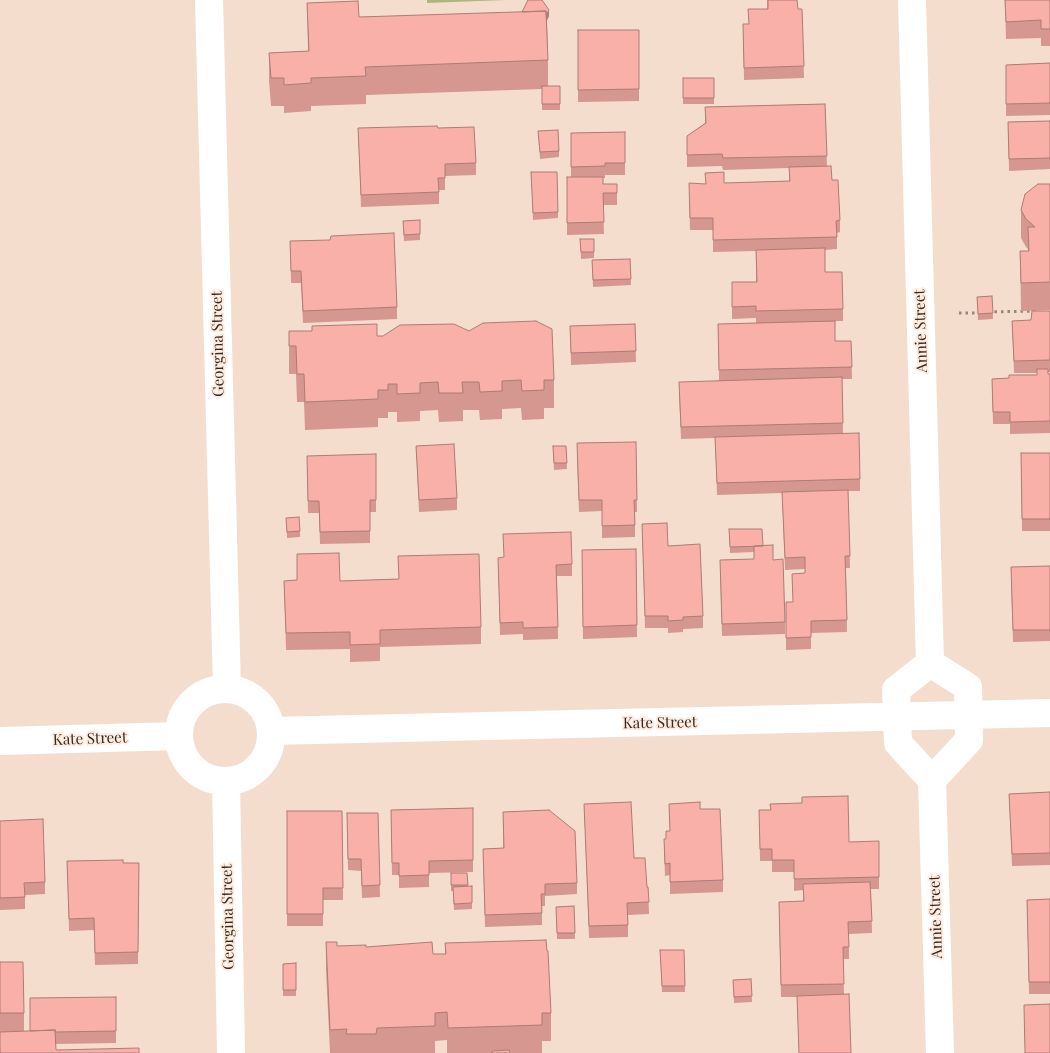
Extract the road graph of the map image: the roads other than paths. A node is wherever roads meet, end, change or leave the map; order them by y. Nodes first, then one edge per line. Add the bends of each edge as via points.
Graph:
1 (209, 0) edge
2 (912, 0) edge
3 (930, 663) junction
4 (226, 689) junction
5 (1050, 713) edge
6 (969, 715) junction
7 (897, 717) junction
8 (271, 732) junction
9 (179, 736) junction
10 (0, 741) edge
11 (932, 780) junction
12 (226, 781) junction
13 (231, 1053) edge
14 (940, 1053) edge

1 - 4 street, Georgina Street
2 - 3 street, Annie Street
3 - 6 street via 968,687
3 - 7 street via 896,690
4 - 8 street via 240,691 261,706
4 - 9 street via 212,691 188,708 181,721
5 - 6 street, Kate Street
6 - 7 street, Kate Street
6 - 11 street via 969,740
7 - 8 street, Kate Street
7 - 11 street via 898,743
8 - 12 street via 264,760 254,771 241,779
9 - 10 street, Kate Street
9 - 12 street via 189,763 199,773
11 - 14 street, Annie Street
12 - 13 street, Georgina Street

